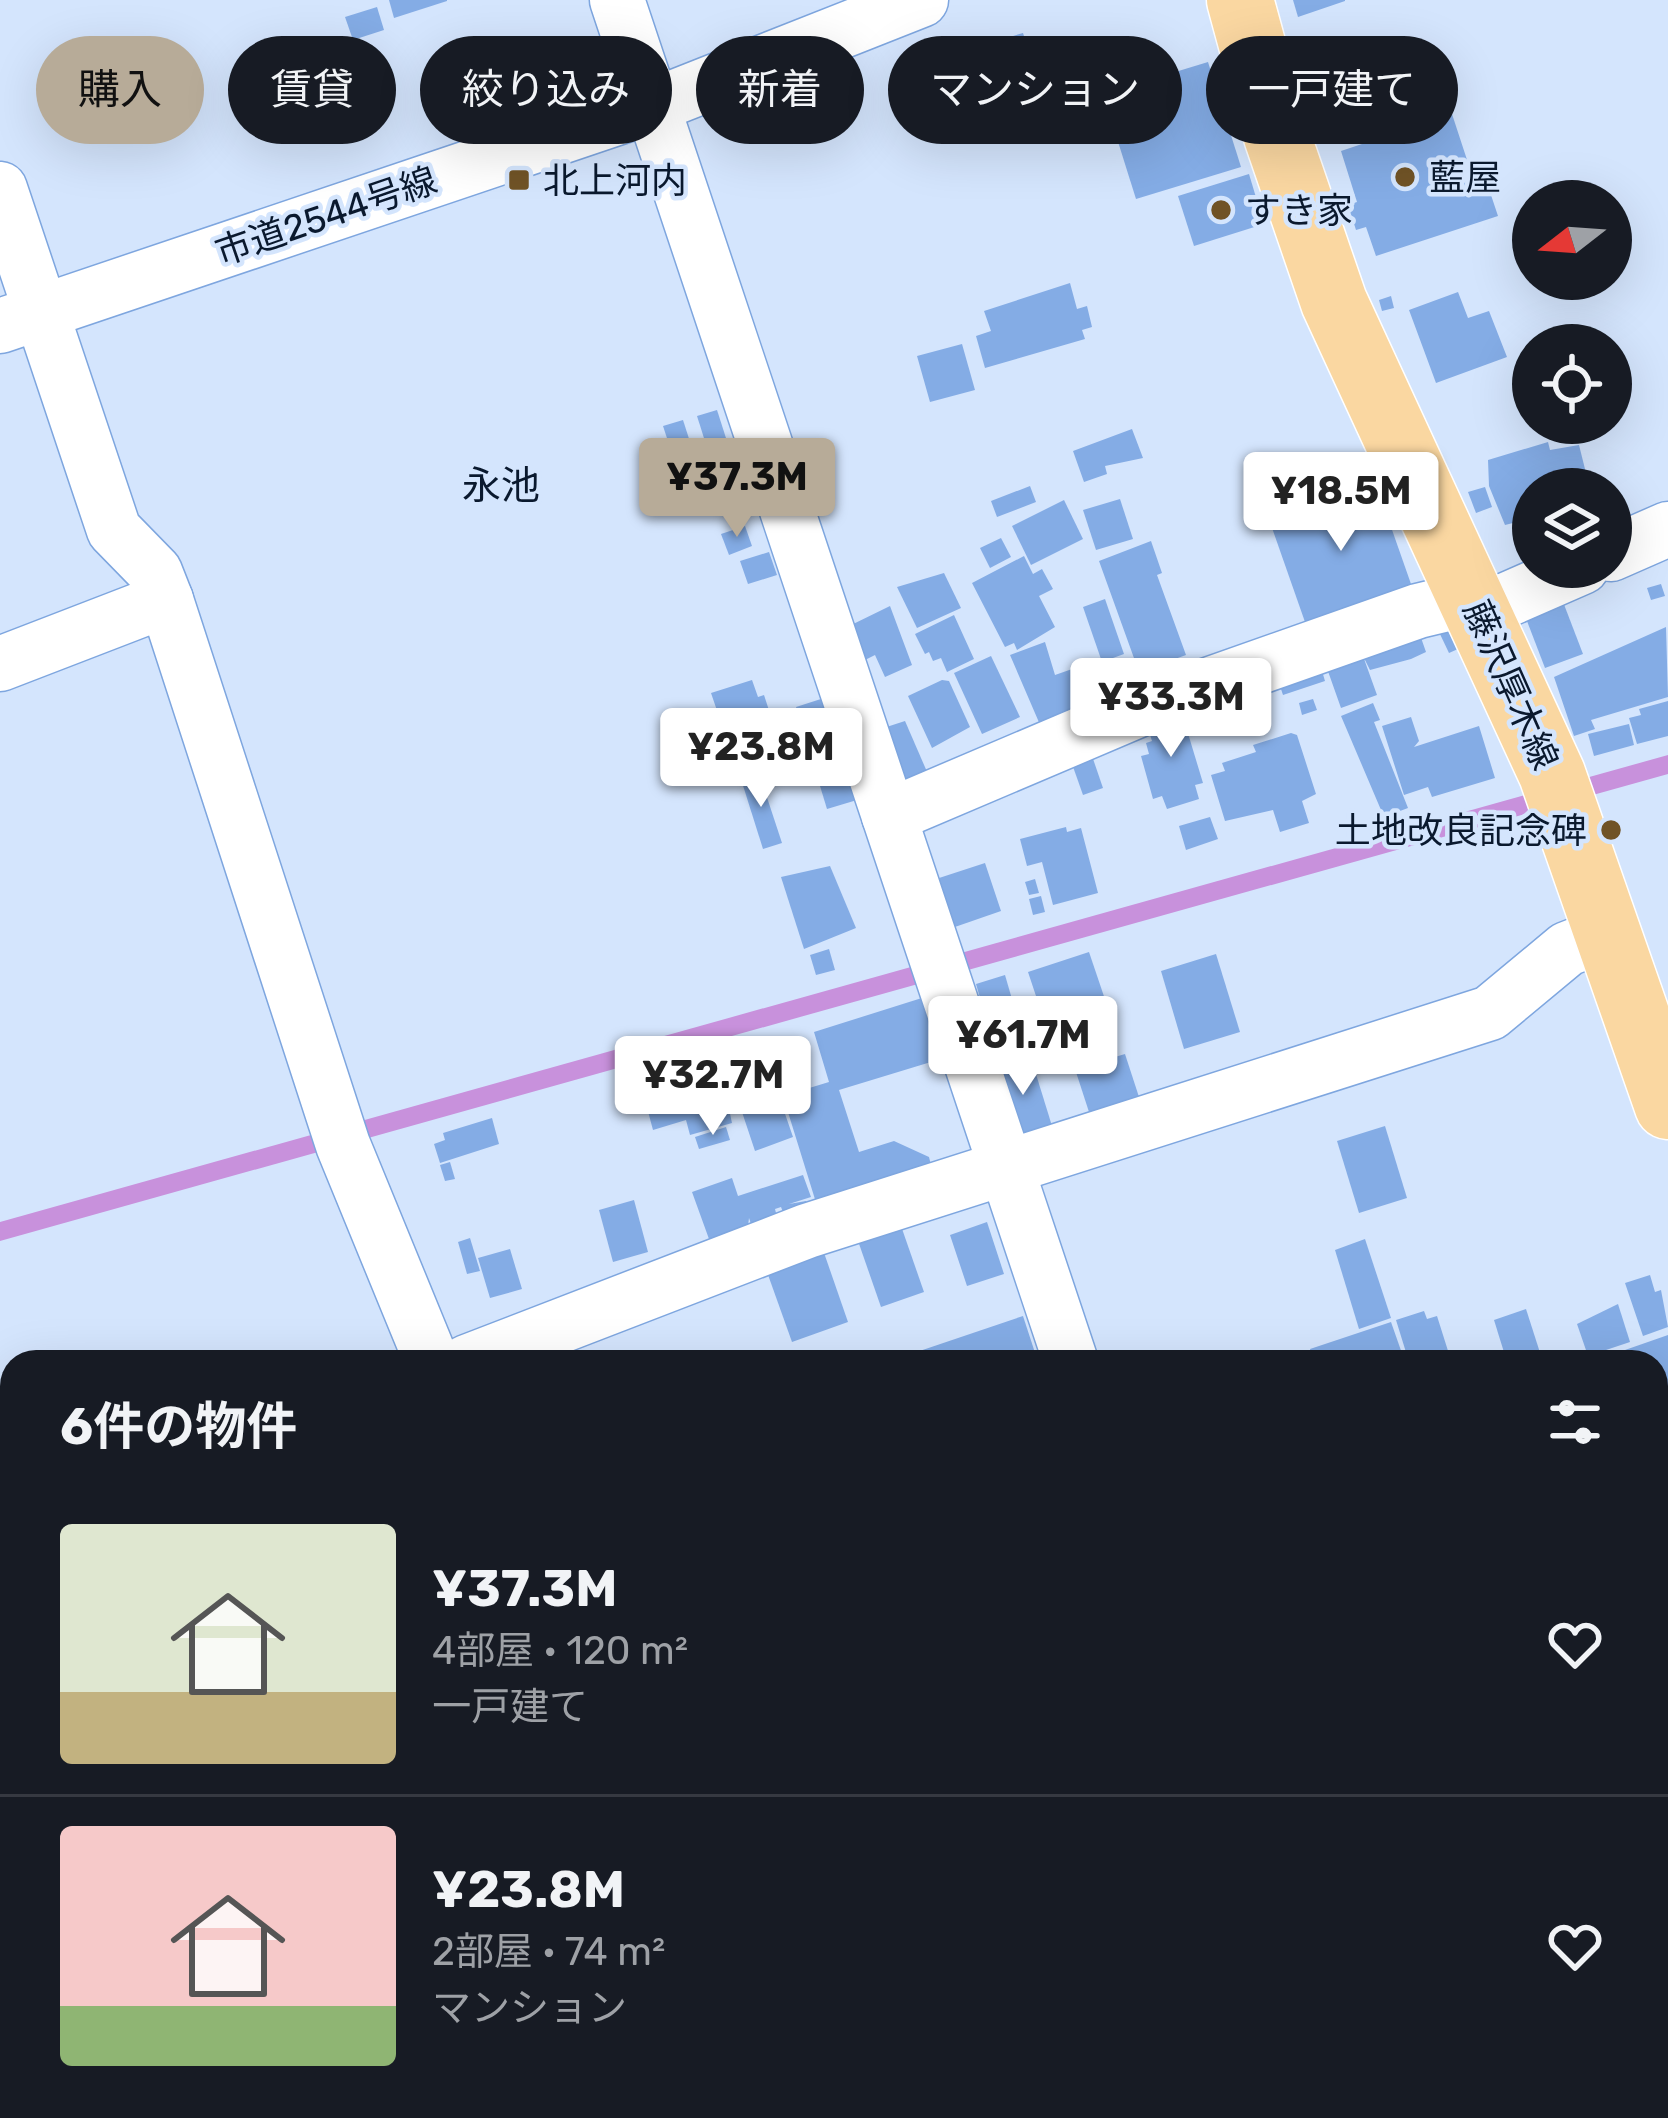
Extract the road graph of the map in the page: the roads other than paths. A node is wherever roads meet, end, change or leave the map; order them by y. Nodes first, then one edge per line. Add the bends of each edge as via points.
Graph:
1 (617, 0) edge
2 (921, 0) edge
3 (1240, 0) edge
4 (630, 36) edge
5 (672, 98) edge
6 (539, 144) edge
7 (668, 144) edge
8 (0, 189) edge
9 (21, 319) edge
10 (1668, 529) edge
11 (1632, 545) edge
12 (1523, 588) edge
13 (166, 600) junction
14 (1475, 605) junction
15 (0, 664) edge
16 (889, 816) junction
17 (1608, 933) junction
18 (1668, 1106) edge
19 (1004, 1165) junction
20 (427, 1350) edge
21 (496, 1350) edge
22 (1067, 1350) edge

1 - 4 street
2 - 5 street, 市道2544号線
3 - 14 main road, 藤沢厚木線 via 1334,302
6 - 9 street, 市道2544号線
7 - 16 street
8 - 9 street
9 - 13 street via 114,530 155,572
10 - 11 street
12 - 14 street
13 - 15 street
13 - 20 street via 340,1136
14 - 16 street via 1398,618 1143,708
14 - 17 main road, 藤沢厚木線 via 1558,793
16 - 19 street
17 - 18 main road, 藤沢厚木線
17 - 19 street via 1567,949 1490,1013
19 - 21 street
19 - 22 street

